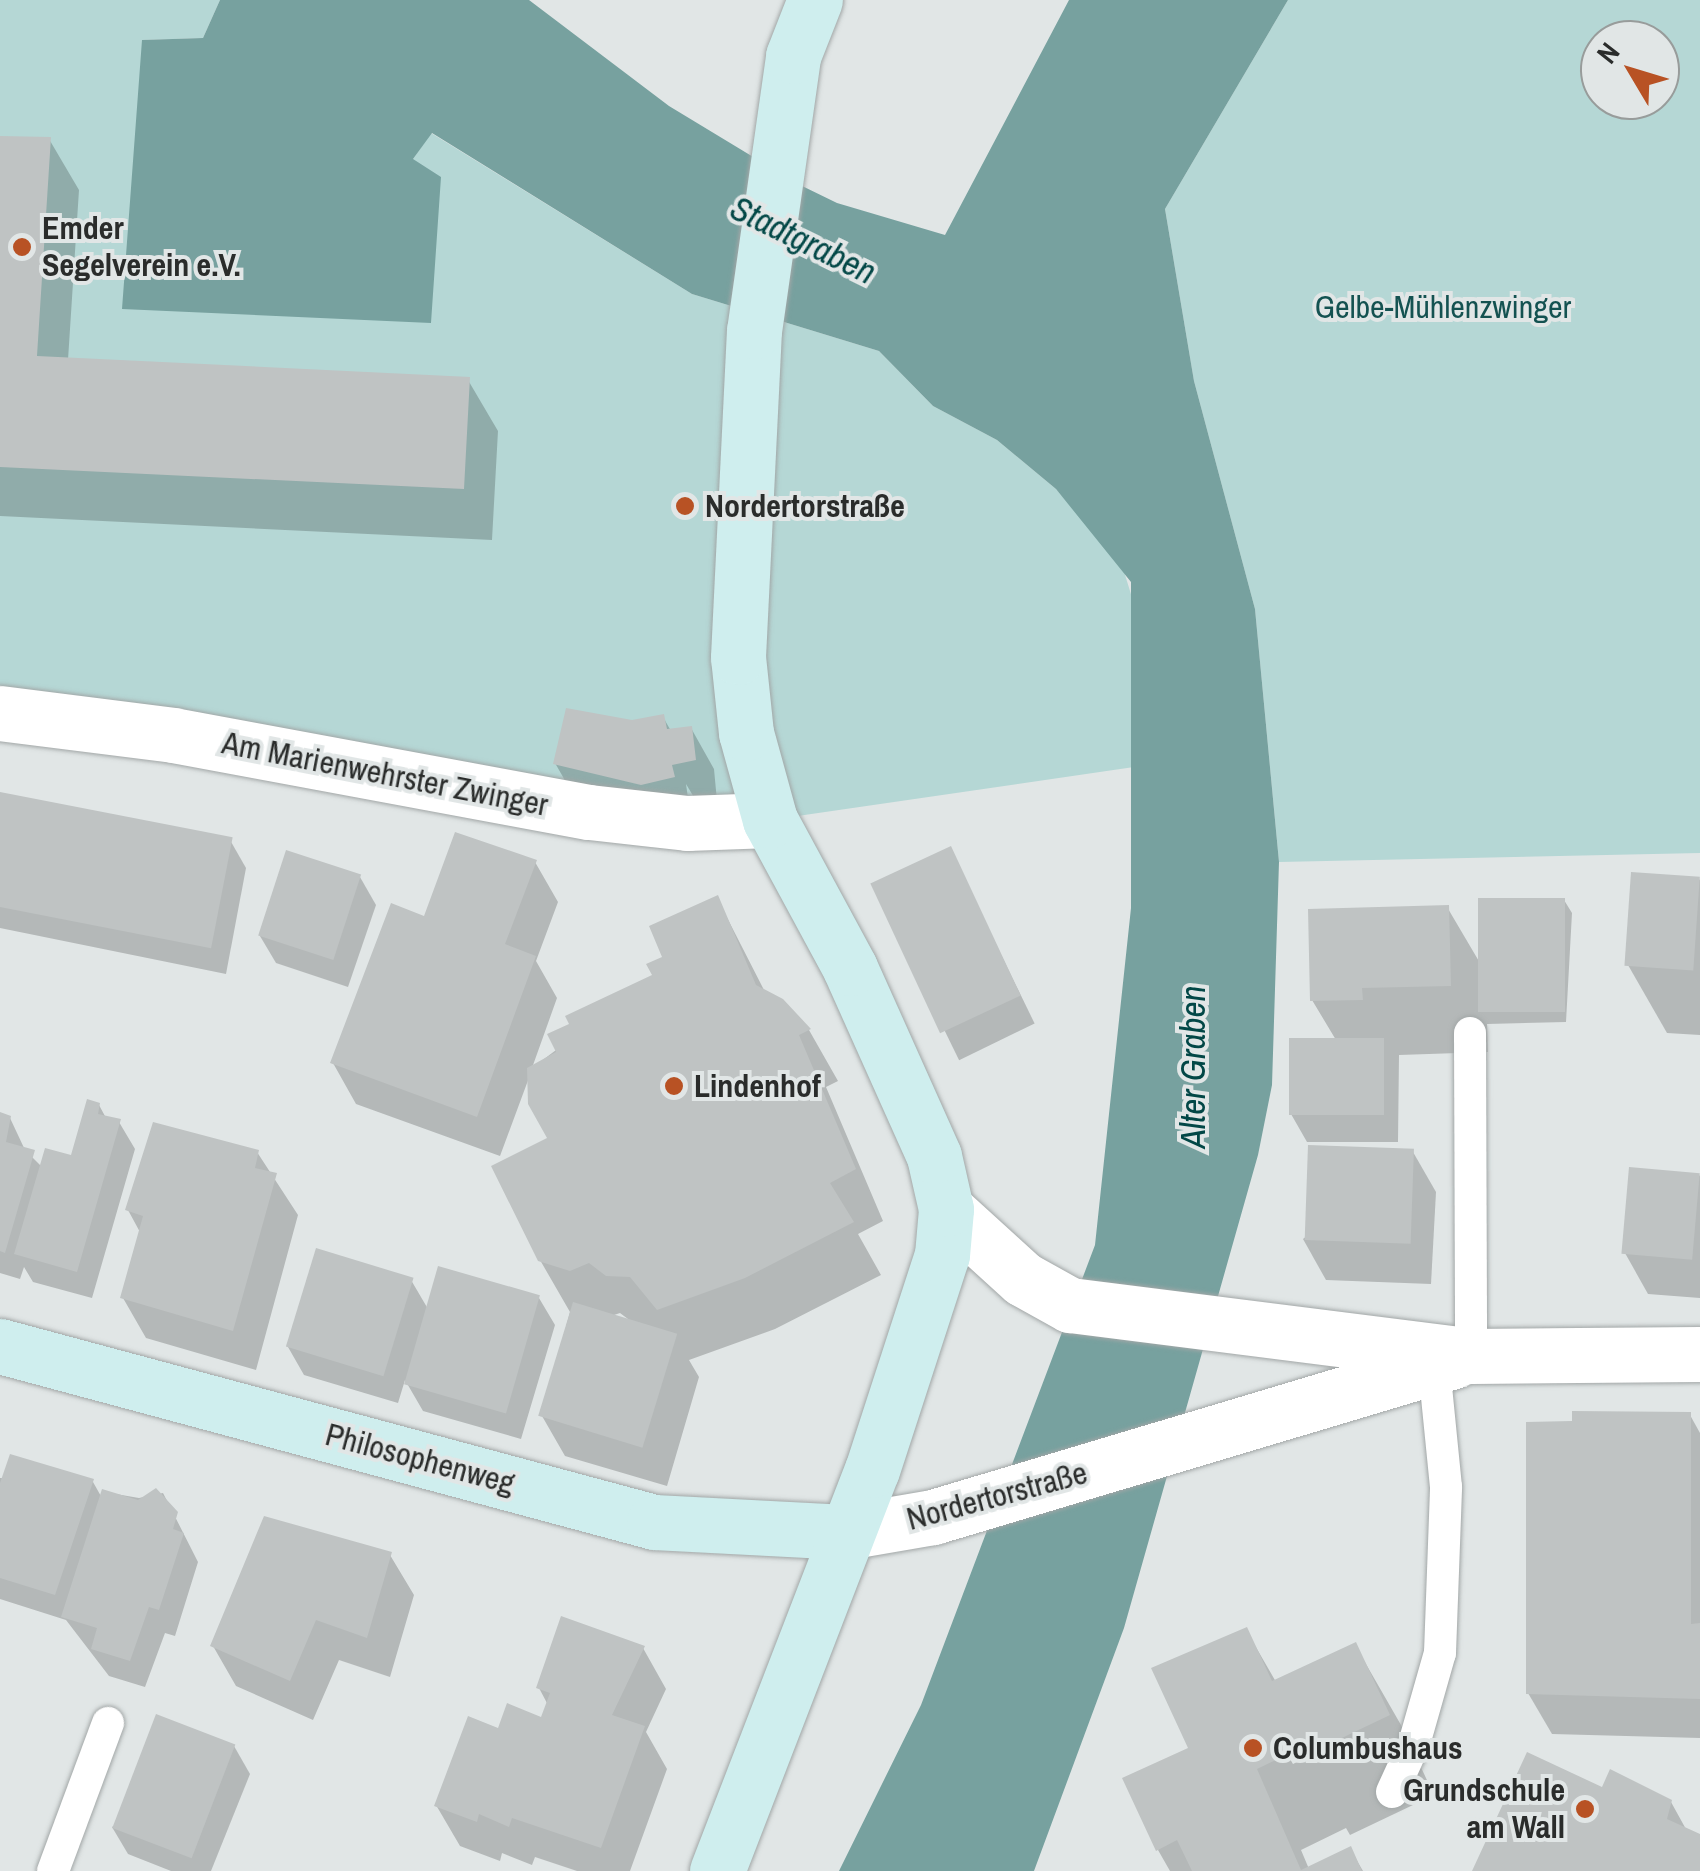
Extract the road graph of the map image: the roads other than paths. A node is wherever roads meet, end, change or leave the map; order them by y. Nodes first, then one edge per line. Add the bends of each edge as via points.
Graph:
1 (802, 5) edge
2 (0, 713) edge
3 (770, 820) junction
4 (1470, 1033) dead end
5 (946, 1209) junction
6 (0, 1346) edge
7 (1700, 1354) edge
8 (1453, 1362) junction
9 (846, 1532) junction
10 (108, 1723) dead end
11 (1392, 1792) dead end
12 (53, 1871) edge
13 (717, 1871) edge

1 - 3 street, Nordertorstraße via 754,331 738,657 746,734
2 - 3 street, Am Marienwehrster Zwinger via 173,734 589,812 686,823
3 - 5 street, Nordertorstraße via 850,968 934,1156
4 - 8 lane
5 - 8 street, Nordertorstraße via 1022,1279 1070,1304 1247,1325
5 - 9 street, Nordertorstraße via 933,1285
6 - 9 street, Philosophenweg via 654,1522
7 - 8 street, Nordertorstraße
8 - 9 street, Nordertorstraße via 988,1501
8 - 11 lane via 1440,1653 1414,1744
9 - 13 street
10 - 12 lane

